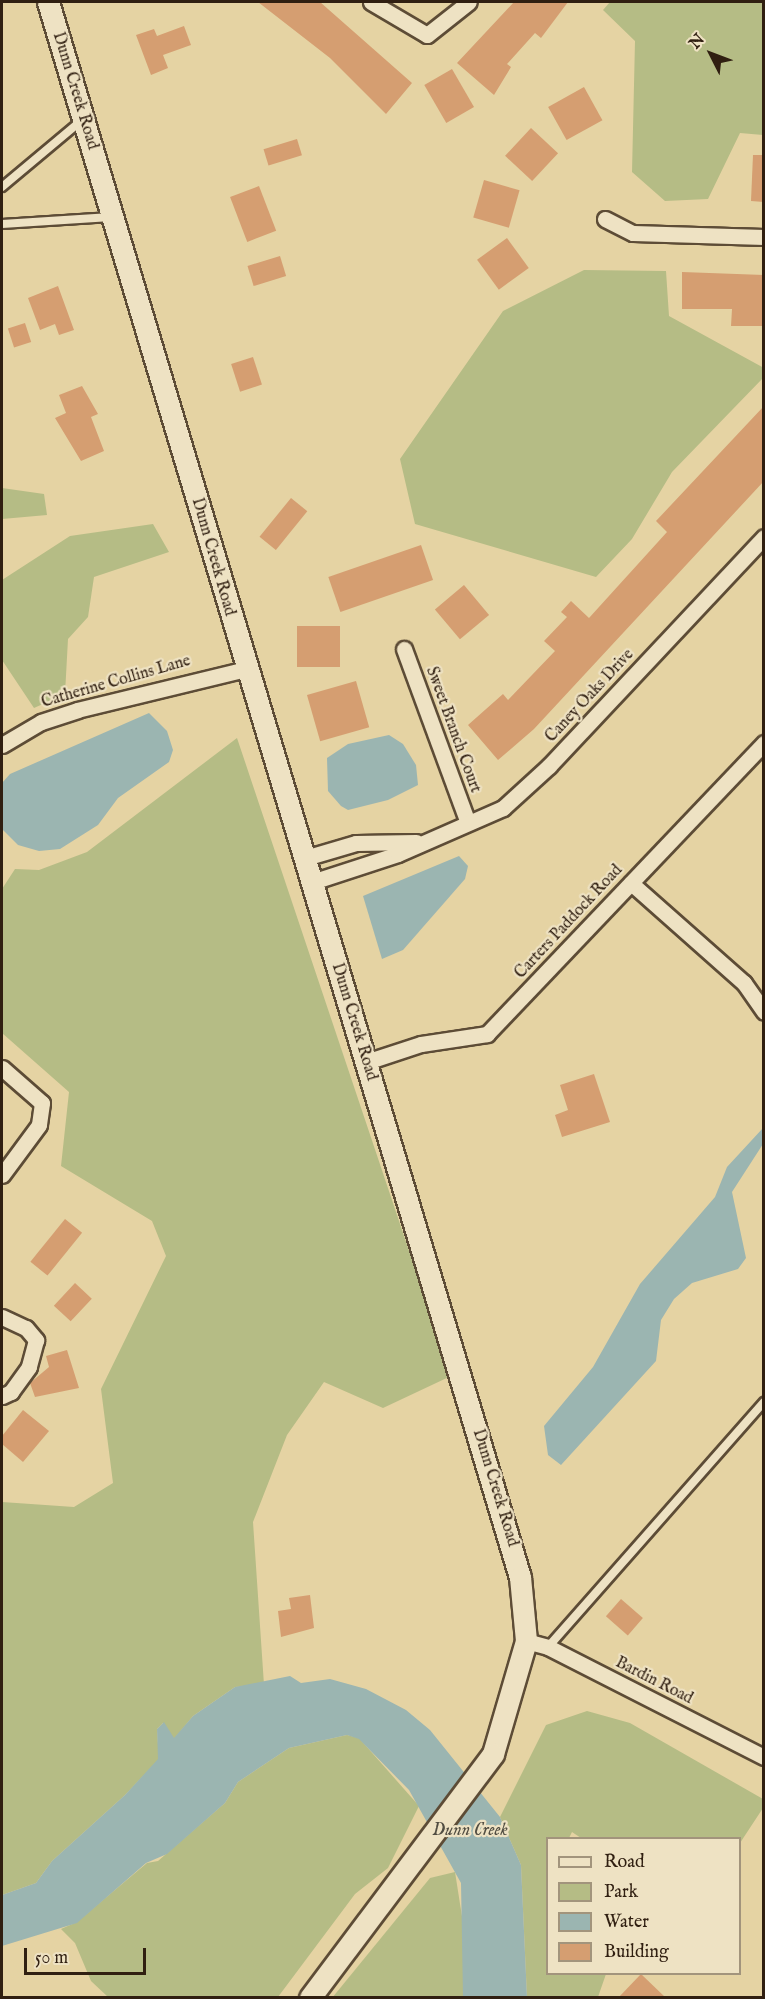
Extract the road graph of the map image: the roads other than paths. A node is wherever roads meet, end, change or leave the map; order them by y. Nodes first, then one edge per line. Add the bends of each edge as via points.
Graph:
1 (48, 2) edge
2 (370, 2) edge
3 (469, 2) edge
4 (83, 119) junction
5 (2, 187) edge
6 (112, 216) junction
7 (605, 219) dead end
8 (2, 224) edge
9 (764, 237) edge
10 (764, 537) edge
11 (404, 649) dead end
12 (246, 669) junction
13 (764, 744) edge
14 (2, 745) edge
15 (468, 824) junction
16 (416, 842) junction
17 (305, 858) junction
18 (312, 882) junction
19 (631, 883) junction
20 (764, 1012) edge
21 (366, 1062) junction
22 (2, 1068) edge
23 (2, 1175) edge
24 (2, 1317) edge
25 (2, 1396) edge
26 (764, 1402) edge
27 (526, 1641) junction
28 (548, 1647) junction
29 (764, 1757) edge
30 (310, 1998) edge

1 - 4 street, Dunn Creek Road
2 - 3 street via 426,34
4 - 5 lane
4 - 6 street, Dunn Creek Road
6 - 8 lane
6 - 12 street, Dunn Creek Road
7 - 9 street via 633,233
10 - 15 street, Caney Oaks Drive via 523,792
11 - 15 street, Sweet Branch Court
12 - 14 street, Catherine Collins Lane via 77,710 41,722
12 - 17 street, Dunn Creek Road
13 - 19 street, Carters Paddock Road
15 - 16 street, Caney Oaks Drive
16 - 17 street, Caney Oaks Drive via 356,843
16 - 18 street, Caney Oaks Drive via 398,854
17 - 18 street, Dunn Creek Road
18 - 21 street, Dunn Creek Road
19 - 20 street via 744,983
19 - 21 street, Carters Paddock Road via 487,1034 421,1044
21 - 27 street, Dunn Creek Road via 515,1555
22 - 23 street via 42,1103 39,1125
24 - 25 street via 26,1328 36,1340 29,1367 11,1392
26 - 28 lane
27 - 28 street, Bardin Road
27 - 30 street, Dunn Creek Road via 504,1726 482,1771
28 - 29 street, Bardin Road

